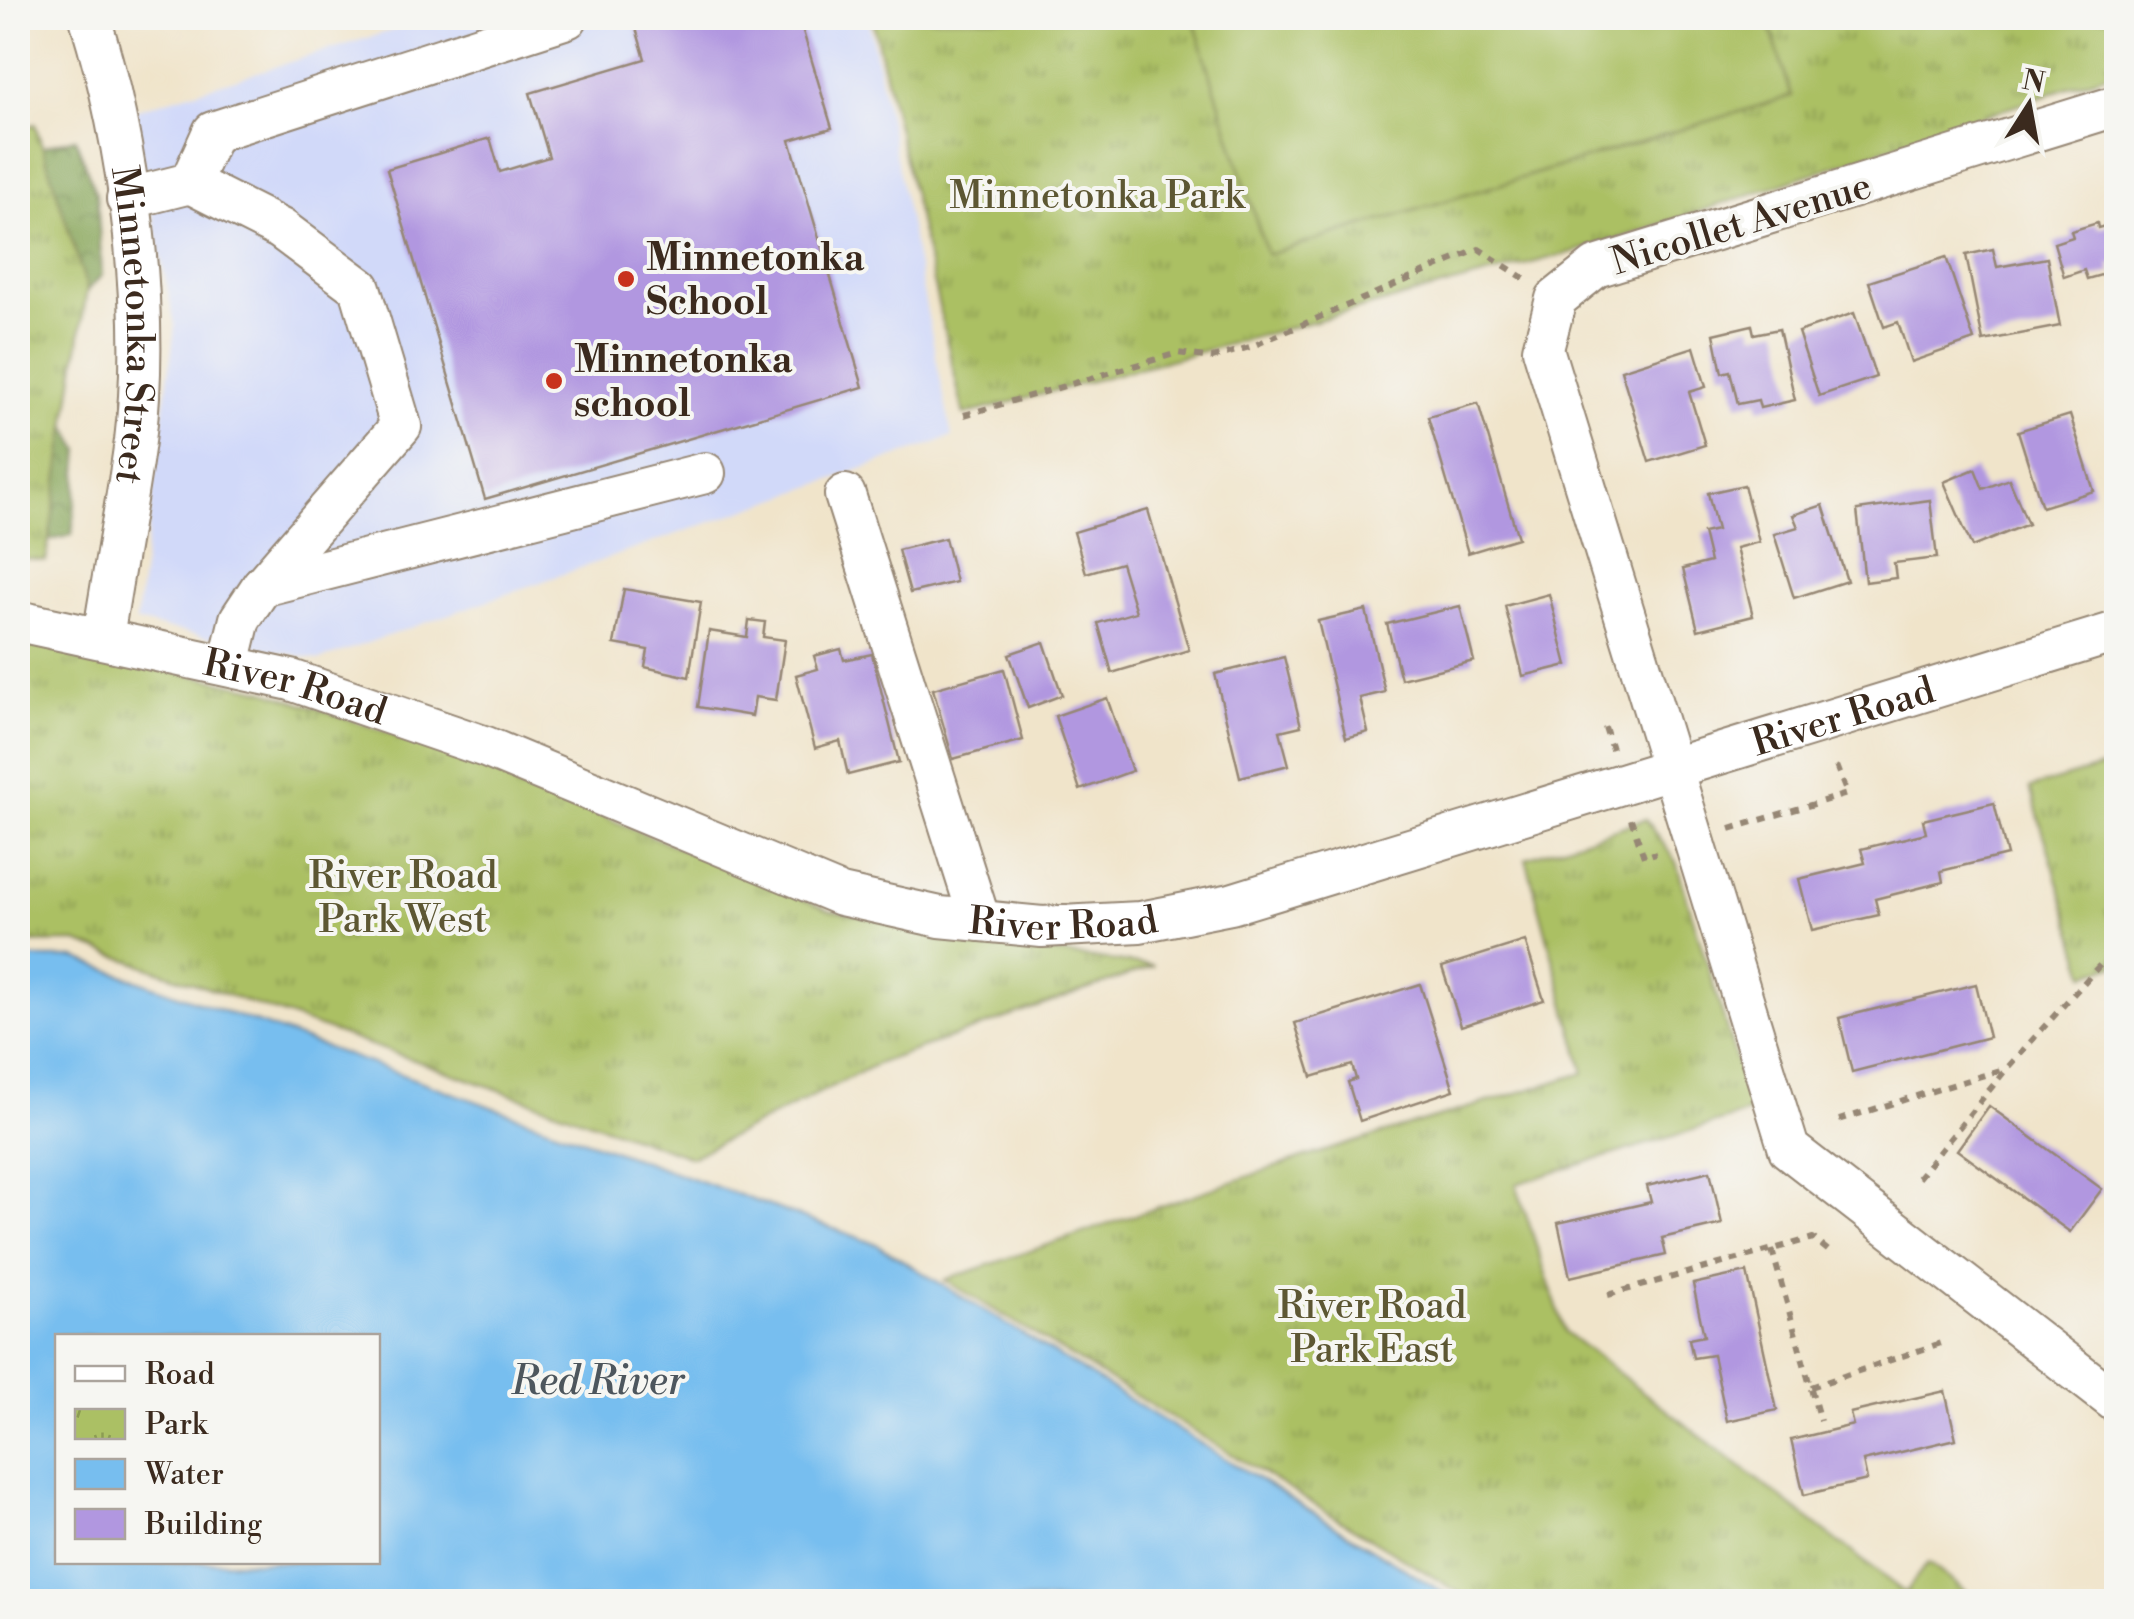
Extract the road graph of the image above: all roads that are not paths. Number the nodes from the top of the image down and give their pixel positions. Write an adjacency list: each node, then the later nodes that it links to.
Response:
1 (90, 18): 5 (street, Minnetonka Street)
2 (567, 18): 4 (street)
3 (2116, 106): 13 (street, Nicollet Avenue)
4 (190, 183): 5 (street); 8 (street)
5 (127, 199): 11 (street, Minnetonka Street)
6 (705, 473): 8 (street)
7 (845, 495): 14 (street)
8 (262, 586): 12 (street)
9 (18, 621): 11 (street, River Road)
10 (2116, 632): 13 (street, River Road)
11 (102, 638): 12 (street, River Road)
12 (228, 664): 14 (street, River Road)
13 (1671, 770): 14 (street, River Road); 15 (street)
14 (980, 921)
15 (2116, 1402)

